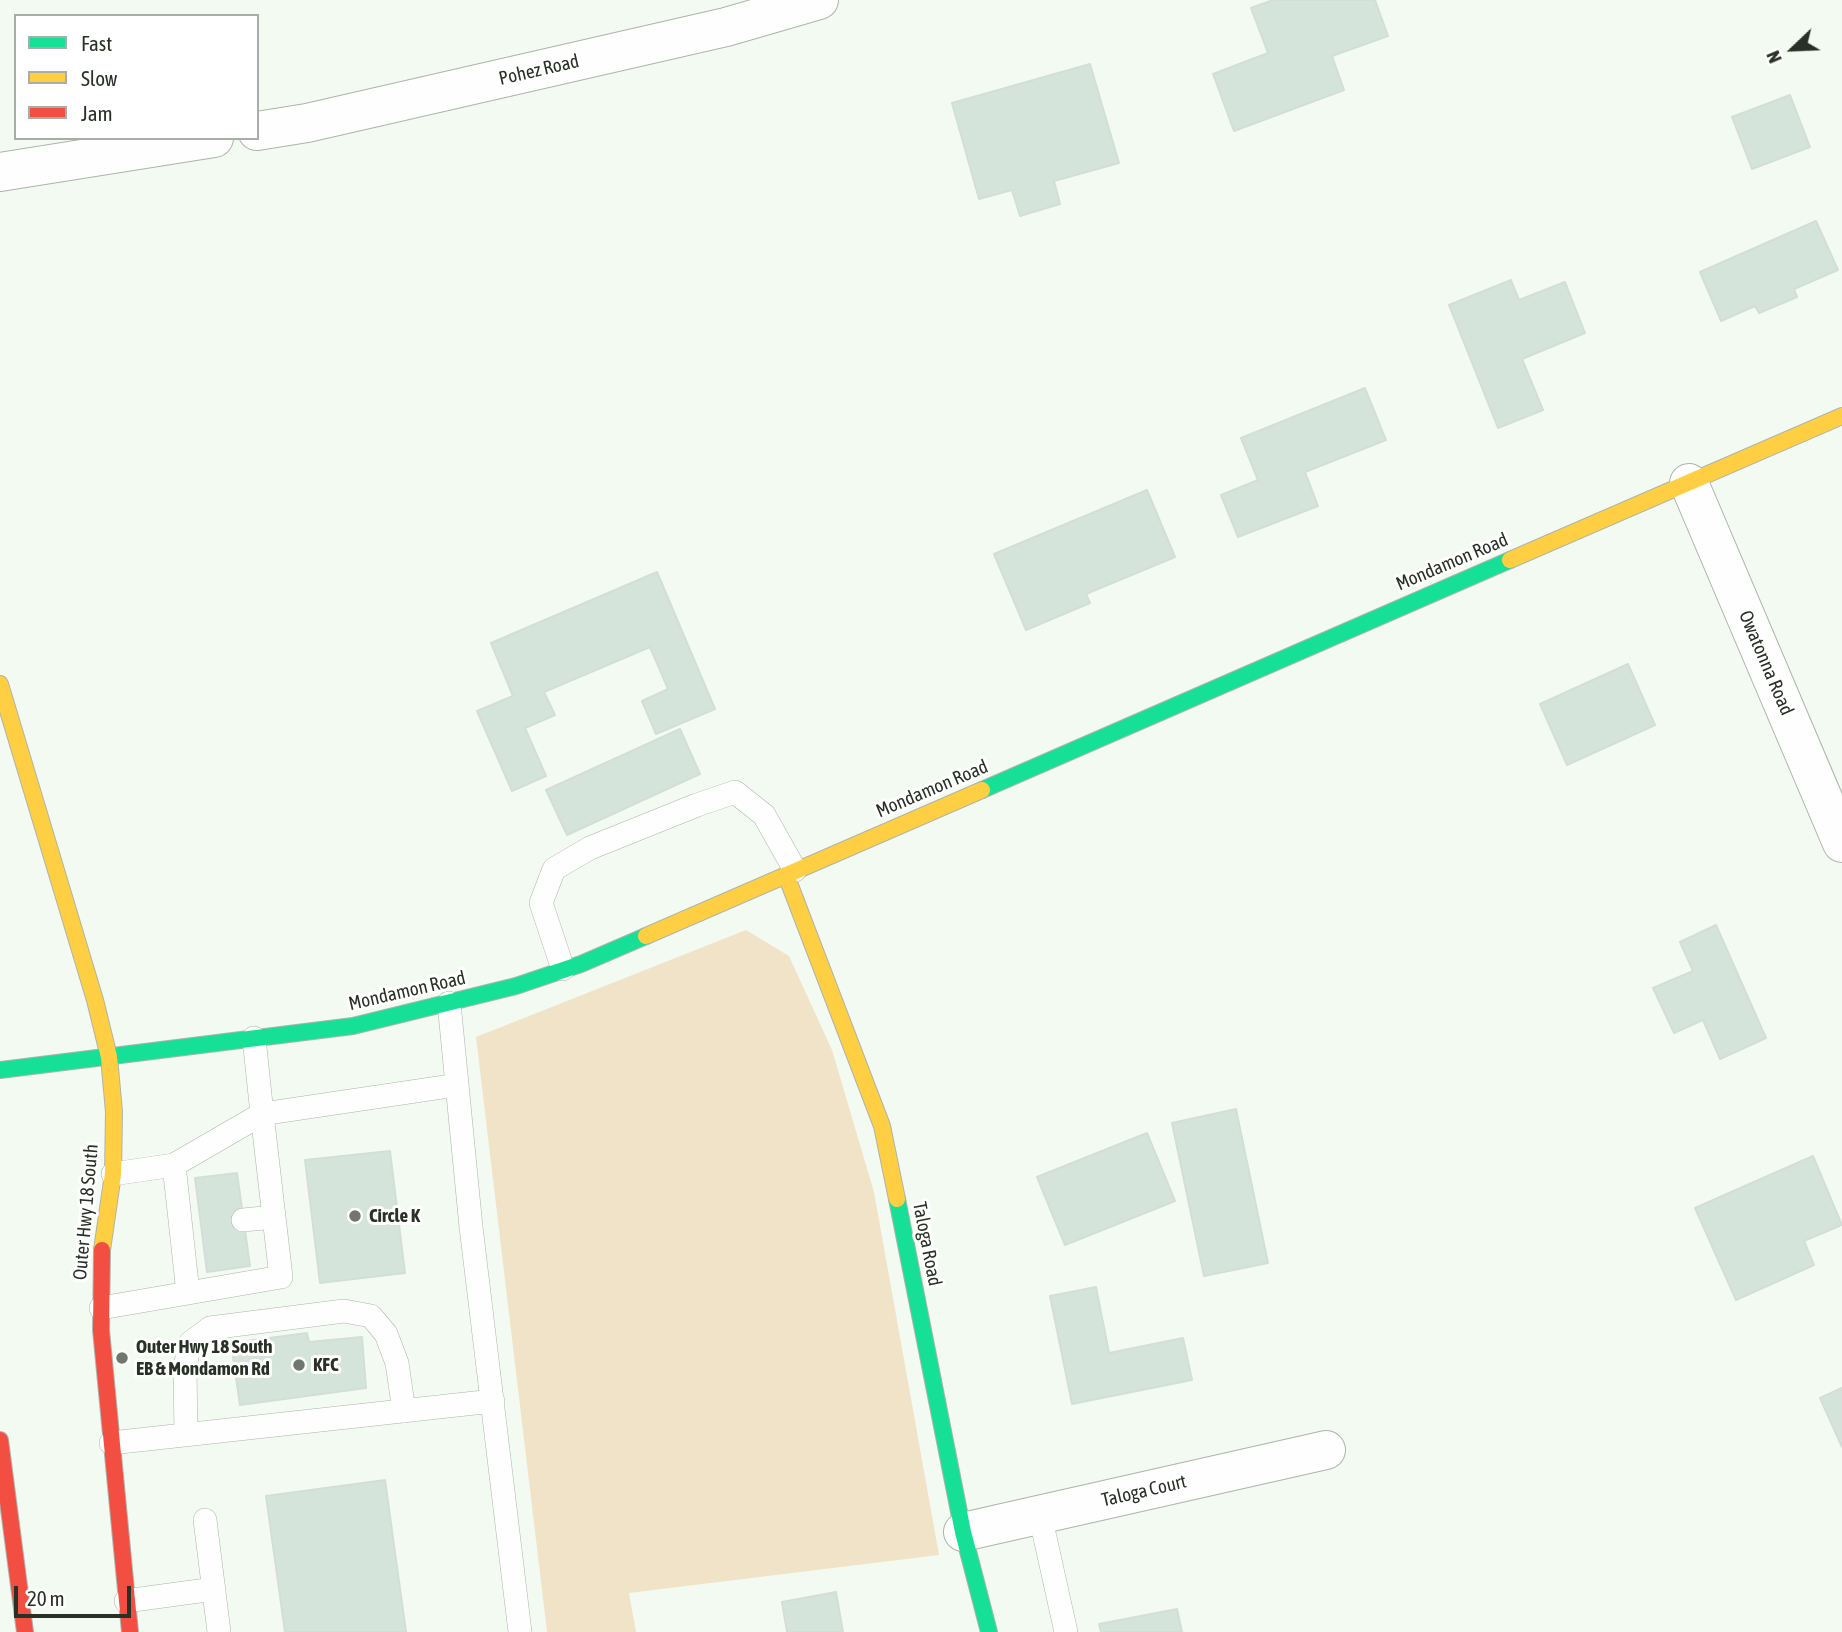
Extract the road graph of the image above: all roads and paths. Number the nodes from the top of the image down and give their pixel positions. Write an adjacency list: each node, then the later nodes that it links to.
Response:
1 (819, 0): 2 (street, Pohez Road)
2 (724, 14): 3 (street, Pohez Road)
3 (259, 131)
4 (201, 140): 5 (street)
5 (0, 172)
6 (1842, 416): 7 (street, Mondamon Road)
7 (1689, 483): 9 (street, Owatonna Road); 10 (street, Mondamon Road)
8 (0, 684): 14 (street, Outer Hwy 18 South)
9 (1842, 843)
10 (790, 873): 11 (street, Mondamon Road); 11 (lane); 32 (street, Taloga Road)
11 (563, 970): 12 (street, Mondamon Road)
12 (449, 1003): 13 (street, Mondamon Road); 16 (lane)
13 (254, 1038): 14 (street, Mondamon Road); 17 (lane)
14 (109, 1057): 15 (street, Mondamon Road); 19 (street, Outer Hwy 18 South)
15 (0, 1070)
16 (457, 1084): 17 (lane); 24 (lane)
17 (262, 1114): 18 (lane); 20 (lane)
18 (174, 1165): 19 (lane); 22 (lane)
19 (113, 1174): 23 (street, Outer Hwy 18 South)
20 (274, 1217): 21 (lane); 22 (lane)
21 (243, 1220)
22 (188, 1293): 23 (lane)
23 (101, 1308): 28 (street, Outer Hwy 18 South)
24 (493, 1401): 25 (lane); 38 (lane)
25 (404, 1411): 26 (lane); 26 (lane)
26 (186, 1435): 28 (lane)
27 (0, 1440): 35 (street)
28 (111, 1443): 34 (street, Outer Hwy 18 South)
29 (1326, 1450): 30 (street, Taloga Court)
30 (1040, 1515): 32 (street, Taloga Court); 40 (lane)
31 (205, 1520): 33 (lane)
32 (963, 1532): 39 (street, Taloga Road)
33 (214, 1589): 34 (lane); 37 (lane)
34 (126, 1601): 36 (street, Outer Hwy 18 South)
35 (24, 1632)
36 (130, 1632)
37 (219, 1632)
38 (520, 1632)
39 (989, 1632)
40 (1066, 1632)

